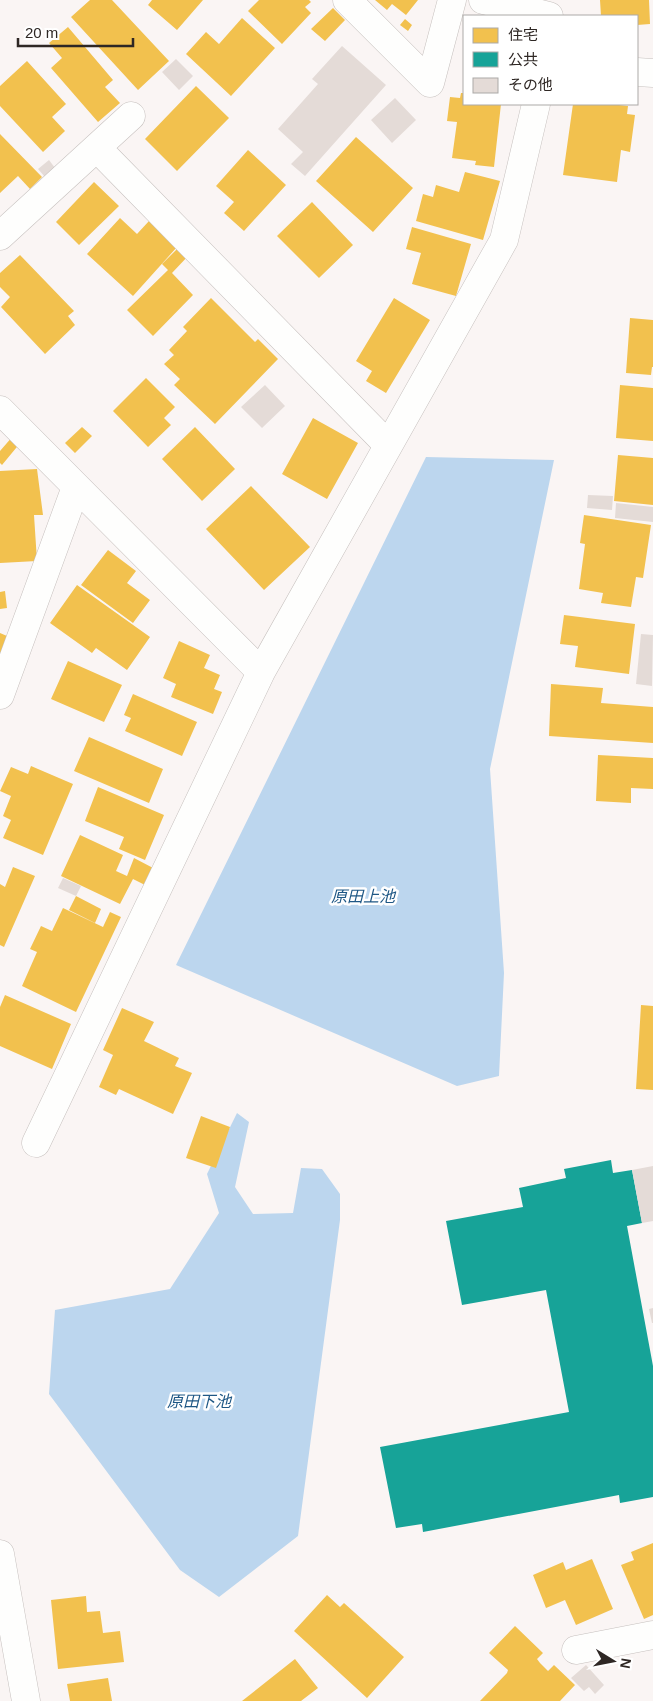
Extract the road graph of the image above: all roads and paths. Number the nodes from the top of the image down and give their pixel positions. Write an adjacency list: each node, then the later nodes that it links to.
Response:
1 (347, 0): 2 (street)
2 (452, 0)
3 (483, 0): 4 (street)
4 (545, 15)
5 (638, 72): 6 (street)
6 (653, 73)
7 (536, 105): 12 (street)
8 (132, 116): 9 (street)
9 (97, 148): 10 (street); 12 (street)
10 (0, 236)
11 (0, 410): 13 (street)
12 (388, 445): 14 (street)
13 (76, 487): 14 (street); 15 (street)
14 (261, 672): 16 (street)
15 (0, 695)
16 (36, 1143)
17 (0, 1554): 20 (street)
18 (653, 1635): 19 (street)
19 (576, 1650)
20 (26, 1701)

